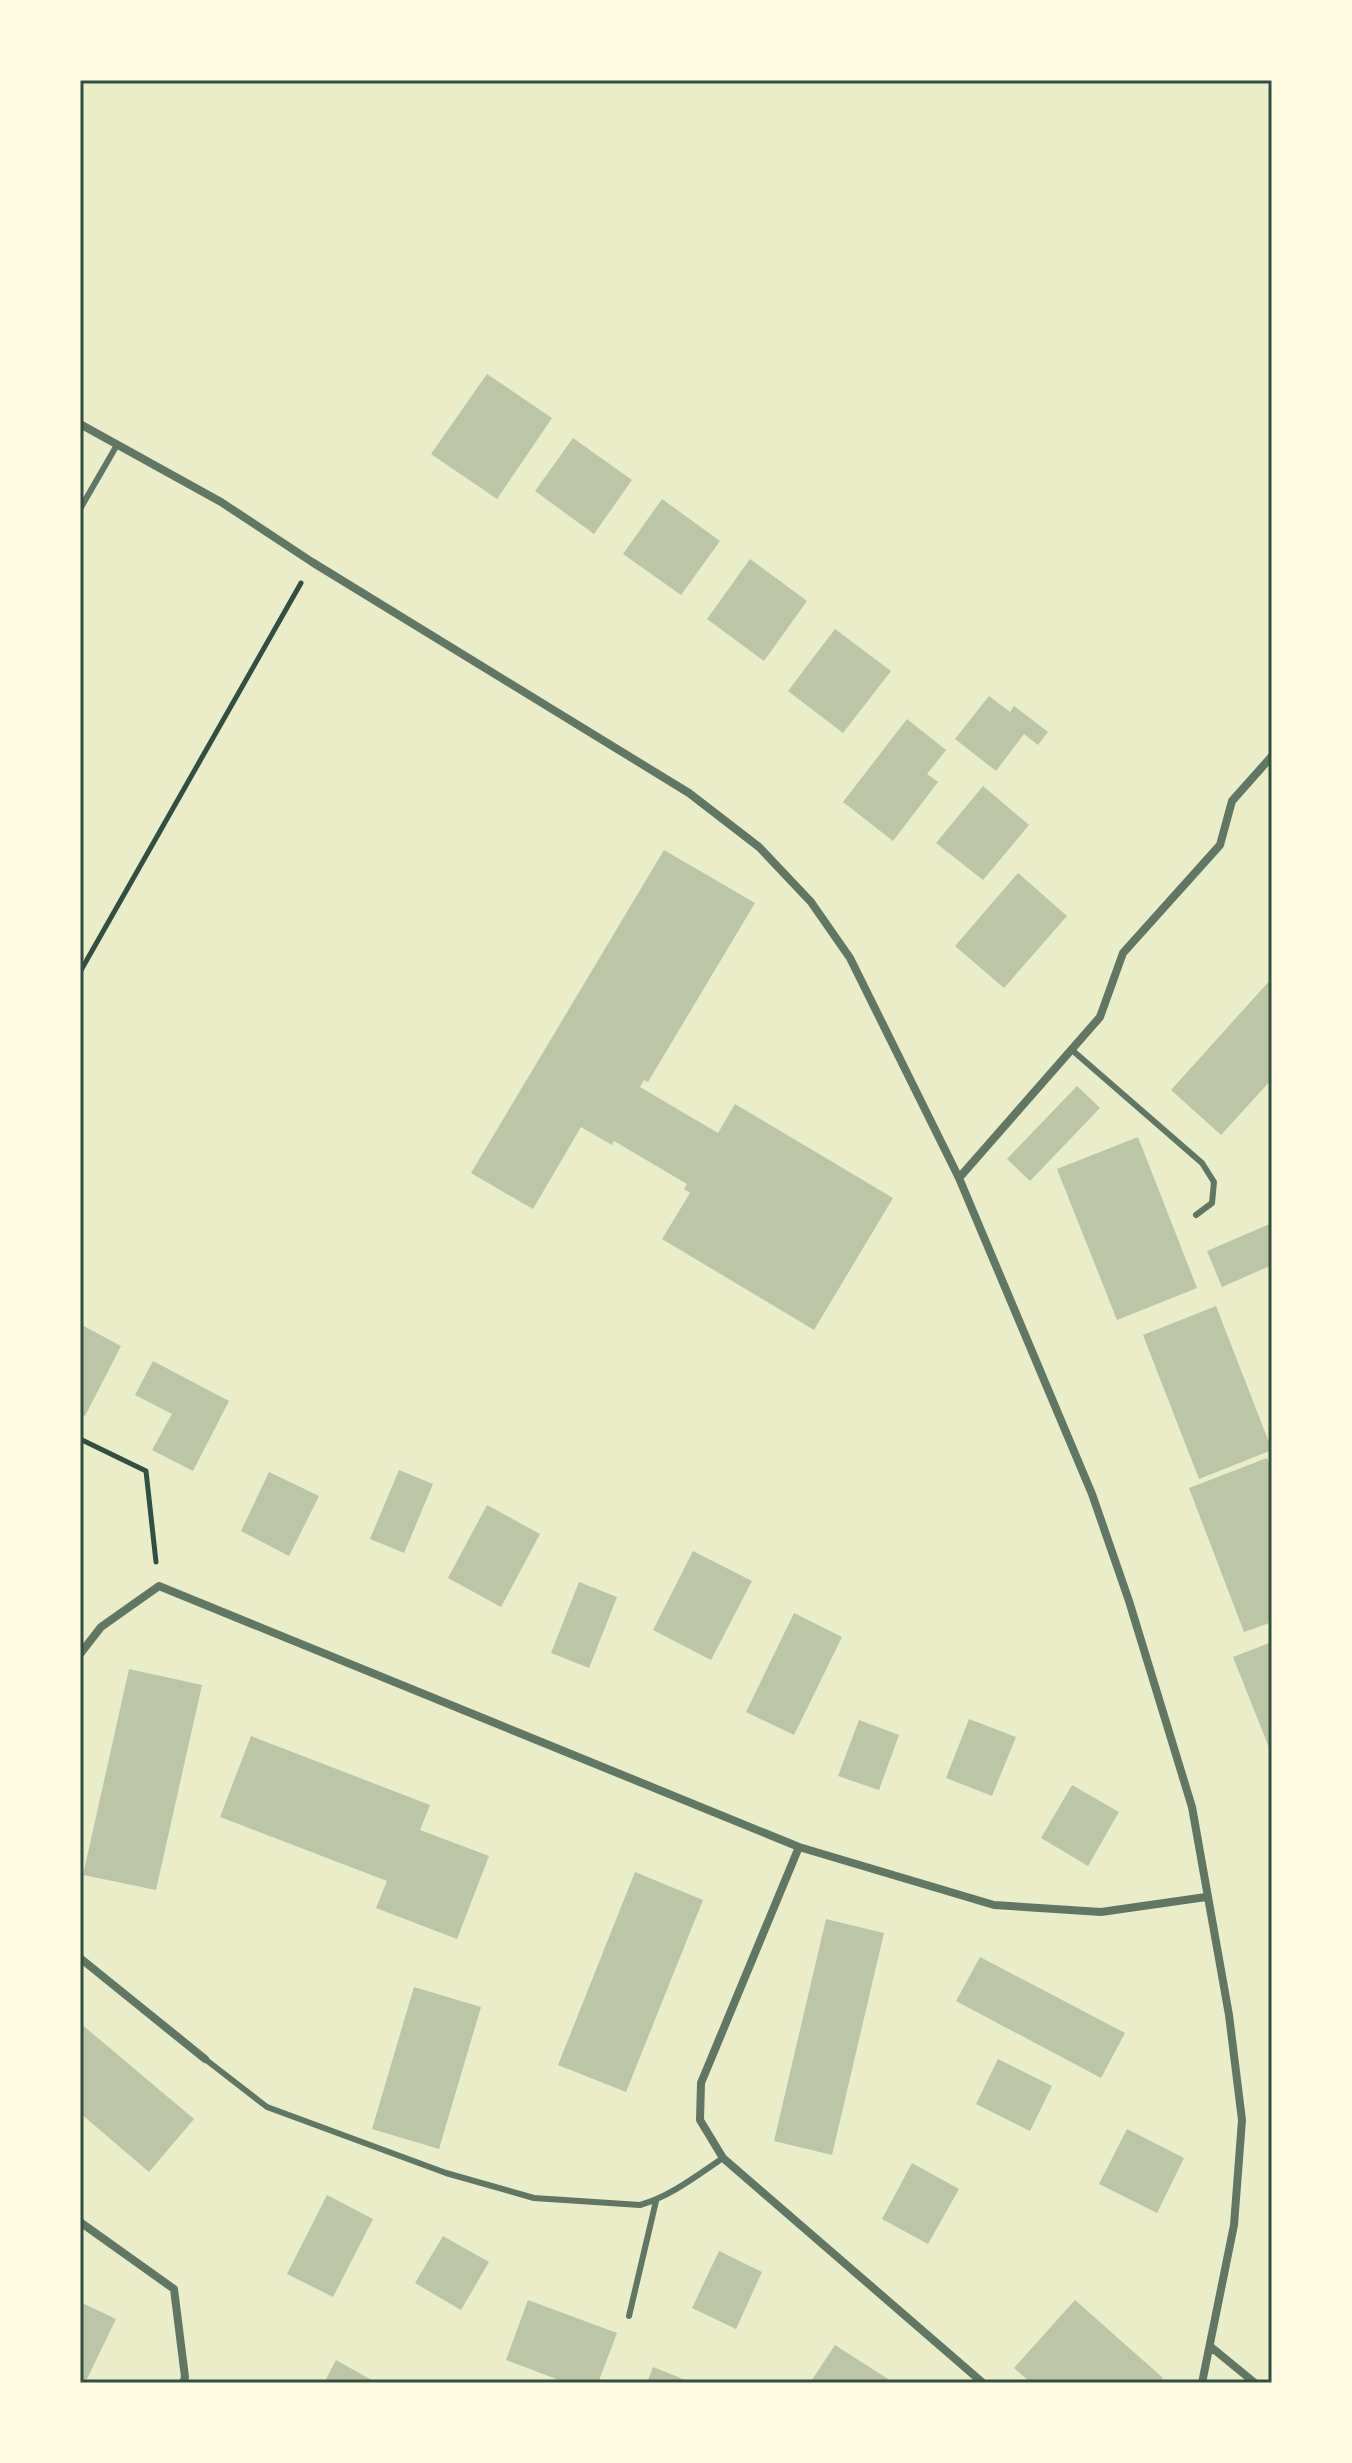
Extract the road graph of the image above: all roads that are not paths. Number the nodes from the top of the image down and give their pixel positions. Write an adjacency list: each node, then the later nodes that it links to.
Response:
1 (80, 424): 2 (street)
2 (117, 445): 3 (lane); 6 (street)
3 (80, 509)
4 (1272, 756): 5 (street)
5 (1072, 1050): 6 (street); 7 (lane)
6 (959, 1178): 10 (street)
7 (1196, 1215)
8 (80, 1654): 9 (street)
9 (799, 1847): 10 (street); 13 (street)
10 (1206, 1897): 17 (street)
11 (80, 1958): 12 (street)
12 (205, 2059): 14 (lane)
13 (723, 2158): 14 (lane); 19 (street)
14 (656, 2201): 16 (lane)
15 (80, 2222): 18 (street)
16 (629, 2316)
17 (1211, 2347): 20 (street); 21 (street)
18 (183, 2383)
19 (983, 2383)
20 (1202, 2383)
21 (1255, 2383)

